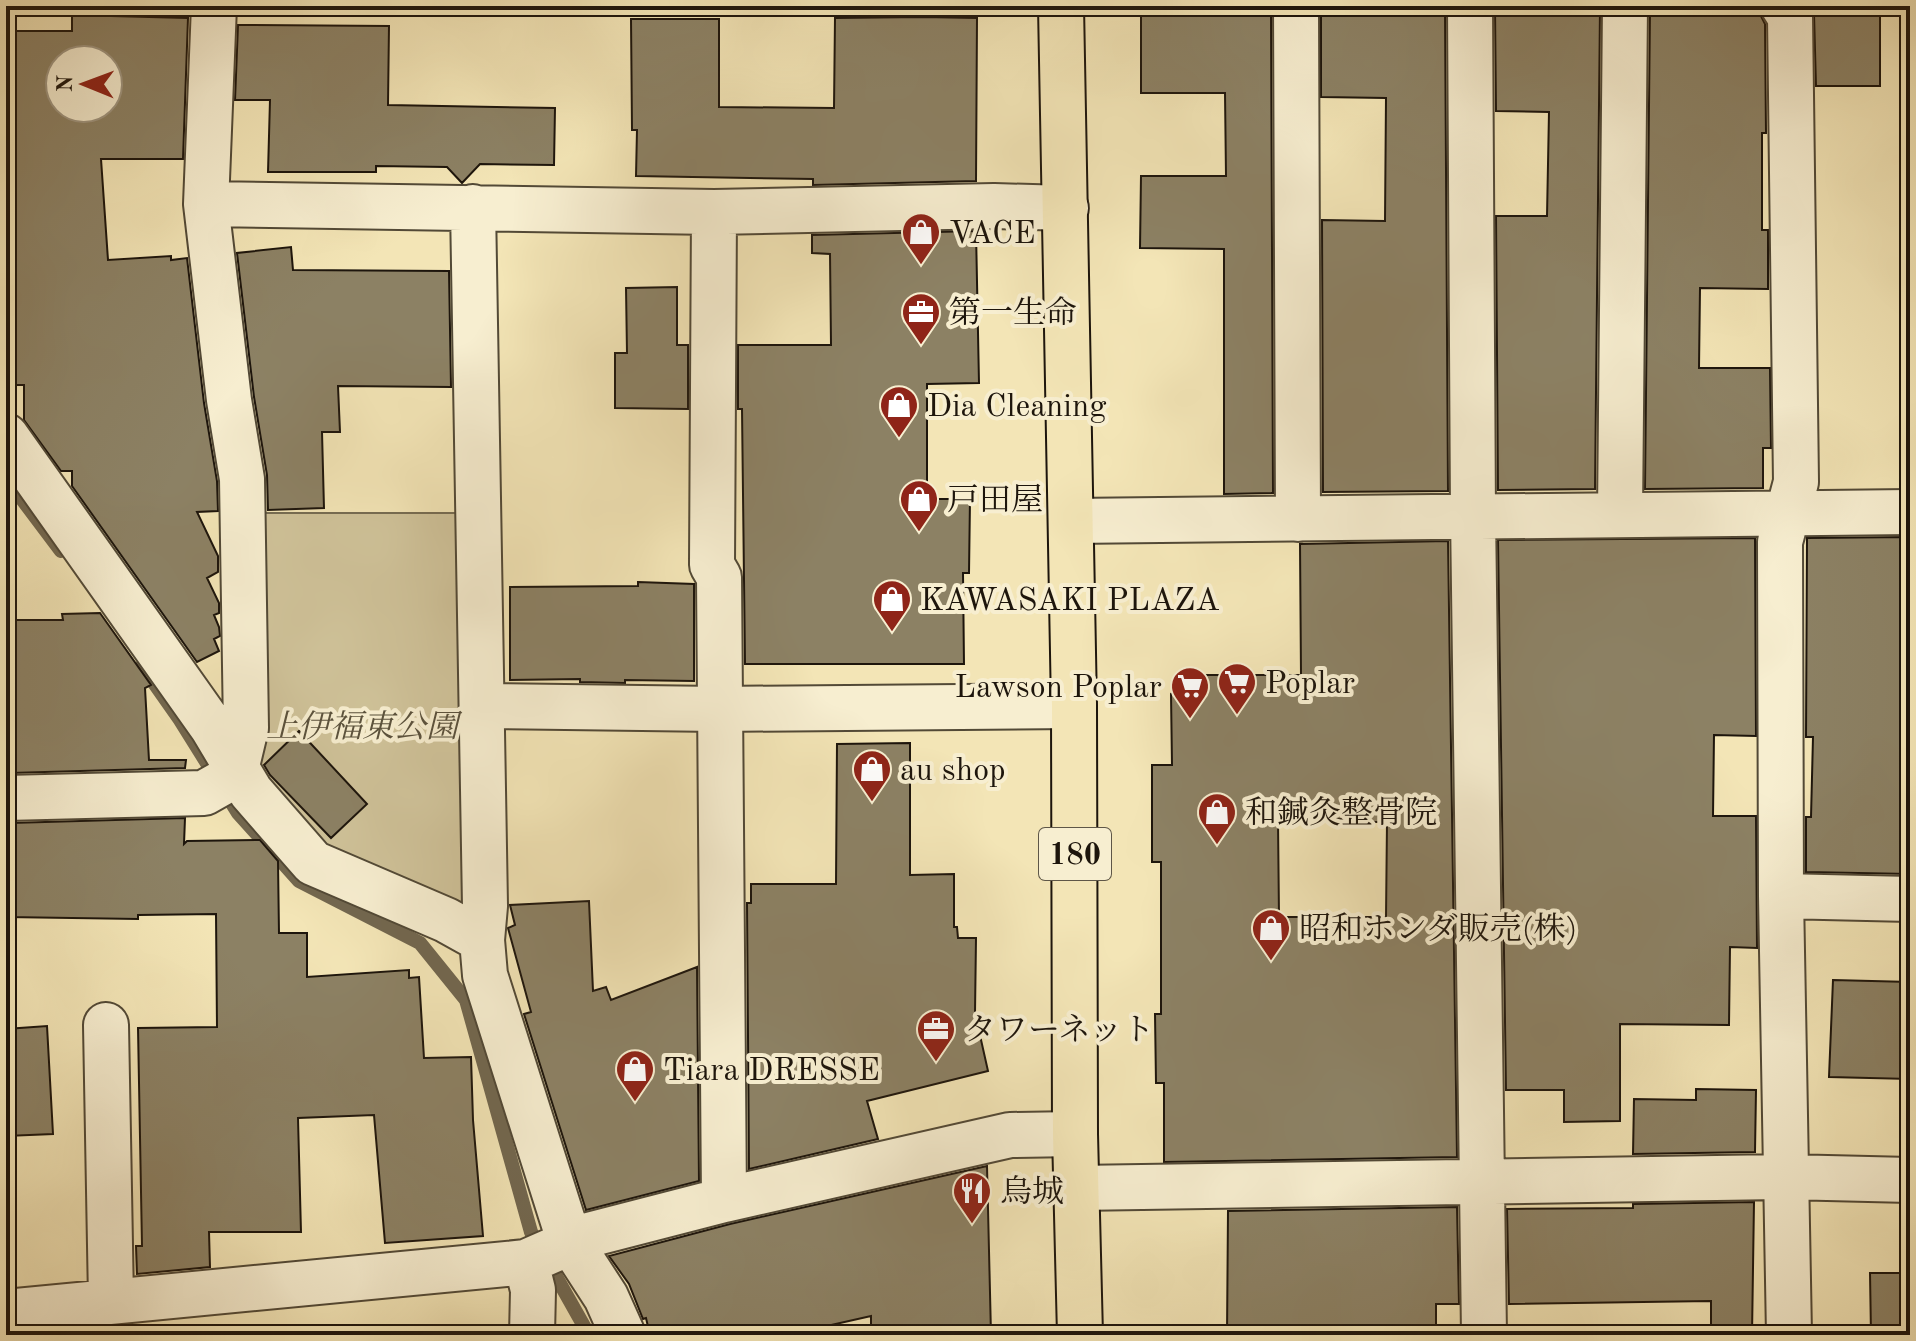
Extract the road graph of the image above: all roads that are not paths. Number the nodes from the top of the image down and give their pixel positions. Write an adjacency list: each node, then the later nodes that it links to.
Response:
1 (214, 6): 7 (street)
2 (1061, 6): 9 (highway, 180)
3 (1296, 6): 16 (street)
4 (1470, 6): 14 (street)
5 (1625, 6): 15 (street)
6 (1783, 6): 13 (street)
7 (206, 204): 8 (street); 21 (street)
8 (473, 207): 10 (street); 18 (street)
9 (1066, 208): 10 (street); 17 (highway, 180)
10 (714, 212): 20 (street)
11 (6, 436): 21 (street)
12 (1910, 512): 13 (street)
13 (1788, 513): 15 (street); 23 (street)
14 (1473, 514): 15 (street); 16 (street); 29 (street)
15 (1620, 514)
16 (1298, 519): 17 (street)
17 (1071, 521): 19 (highway, 180)
18 (482, 706): 20 (street); 25 (street)
19 (1074, 706): 20 (street); 27 (highway, 180)
20 (718, 709): 32 (street)
21 (222, 781): 22 (street); 25 (street)
22 (6, 798)
23 (1781, 896): 24 (street); 28 (street)
24 (1910, 899)
25 (482, 940): 33 (street)
26 (106, 1025): 34 (street)
27 (1075, 1134): 31 (highway, 180); 32 (street)
28 (1786, 1177): 29 (street); 30 (street); 40 (street)
29 (1481, 1180): 31 (street); 39 (street)
30 (1910, 1180)
31 (1077, 1188): 38 (highway, 180)
32 (724, 1200): 33 (street)
33 (547, 1252): 34 (street); 36 (street); 37 (street)
34 (111, 1300): 35 (street)
35 (6, 1312)
36 (532, 1335)
37 (623, 1335)
38 (1080, 1335)
39 (1484, 1335)
40 (1789, 1335)

